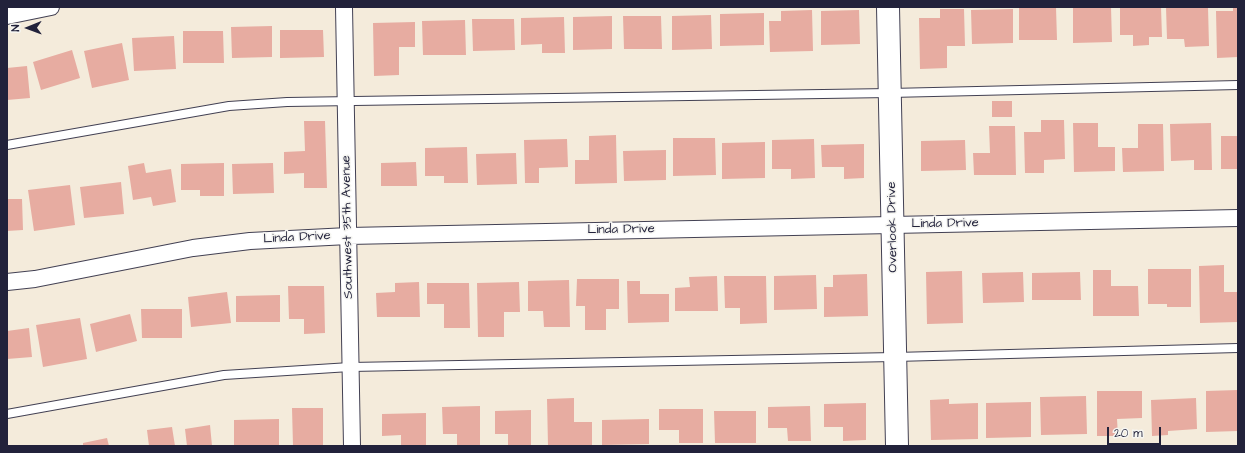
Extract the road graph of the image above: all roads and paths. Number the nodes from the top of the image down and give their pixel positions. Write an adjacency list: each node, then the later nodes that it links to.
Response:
1 (51, 7): 4 (street)
2 (344, 7): 7 (street, Southwest 35th Avenue)
3 (888, 7): 6 (street, Overlook Drive)
4 (7, 16)
5 (1238, 85): 6 (lane)
6 (890, 93): 7 (lane); 10 (street, Overlook Drive)
7 (345, 101): 8 (lane); 11 (street, Southwest 35th Avenue)
8 (7, 145)
9 (1238, 218): 10 (street, Linda Drive)
10 (893, 225): 11 (street, Linda Drive); 14 (street, Overlook Drive)
11 (348, 236): 12 (street, Linda Drive); 15 (street, Southwest 35th Avenue)
12 (7, 282)
13 (1238, 348): 14 (lane)
14 (895, 357): 15 (lane); 18 (street, Overlook Drive)
15 (350, 367): 16 (lane); 17 (street, Southwest 35th Avenue)
16 (7, 414)
17 (352, 446)
18 (897, 446)

